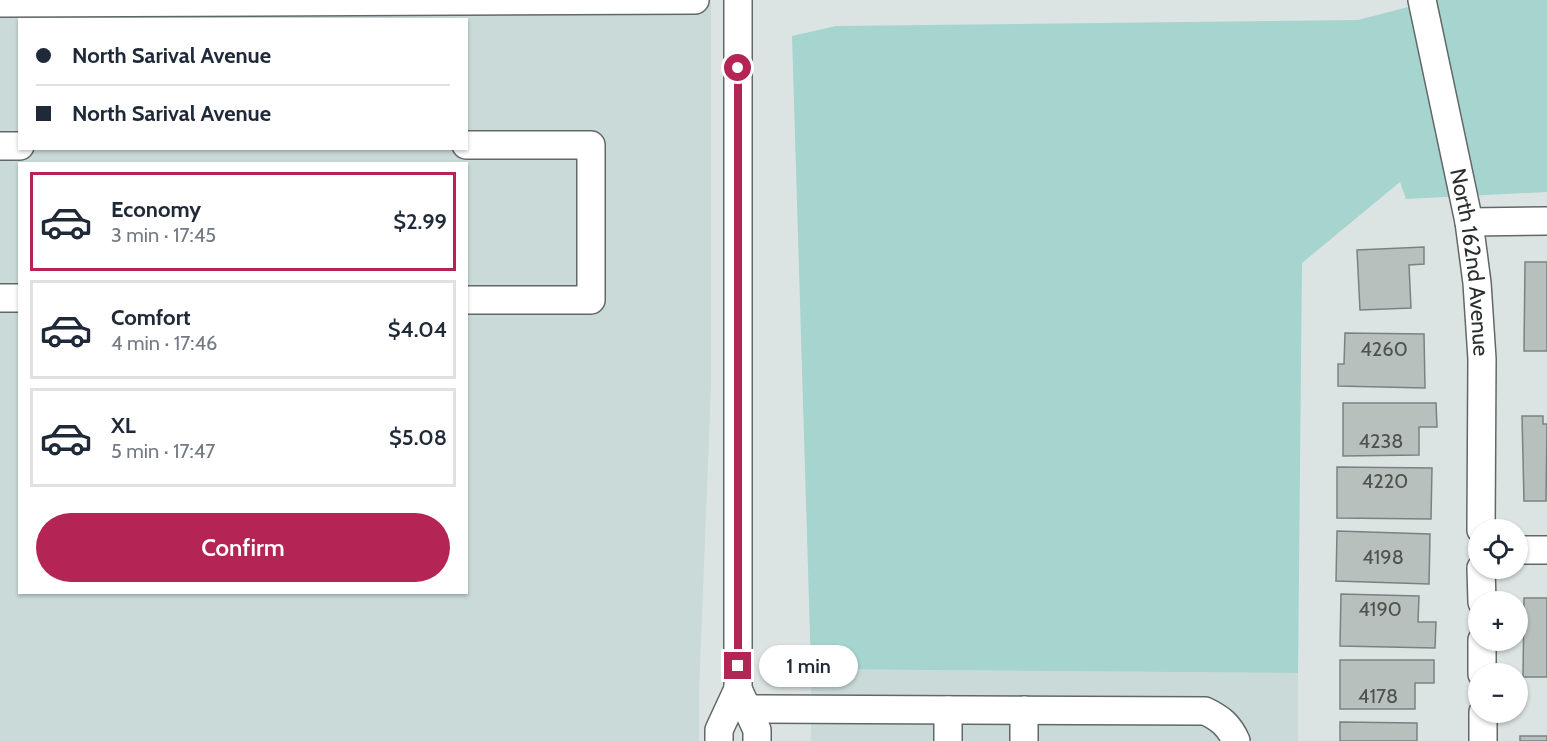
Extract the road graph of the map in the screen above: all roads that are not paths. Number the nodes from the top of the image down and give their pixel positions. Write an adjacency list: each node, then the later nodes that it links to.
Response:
1 (695, 0): 4 (street)
2 (738, 0): 16 (street)
3 (1422, 0): 9 (street, North 162nd Avenue)
4 (0, 3)
5 (468, 145): 12 (street)
6 (0, 146): 7 (street)
7 (18, 146)
8 (1547, 221): 9 (street)
9 (1469, 222): 13 (street, North 162nd Avenue)
10 (0, 298): 11 (street)
11 (18, 298)
12 (468, 300)
13 (1481, 519)
14 (1528, 550): 15 (street)
15 (1547, 550)
16 (743, 699): 17 (street); 20 (street); 21 (street)
17 (948, 710): 18 (street); 22 (street)
18 (1024, 710): 23 (street); 24 (street)
19 (1483, 723): 25 (street)
20 (719, 741)
21 (757, 741)
22 (948, 741)
23 (1024, 741)
24 (1236, 741)
25 (1483, 741)

